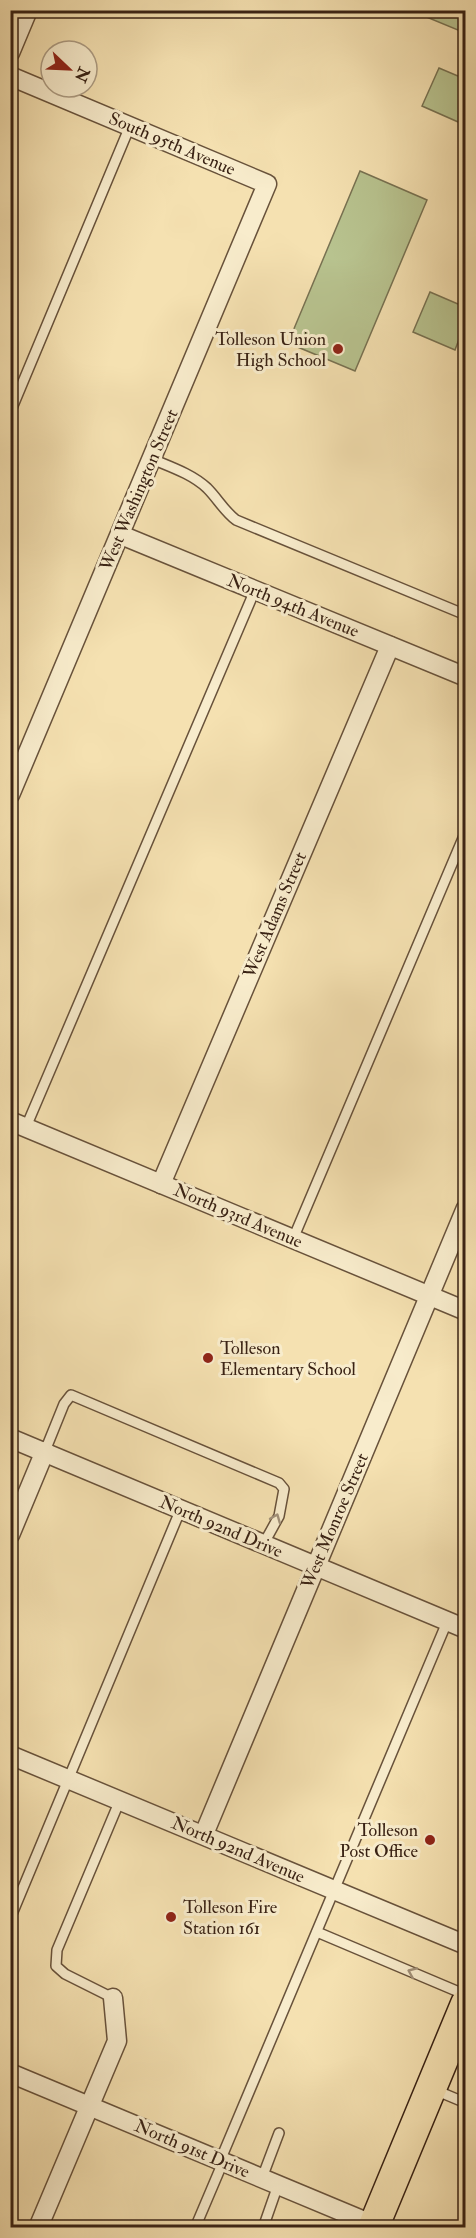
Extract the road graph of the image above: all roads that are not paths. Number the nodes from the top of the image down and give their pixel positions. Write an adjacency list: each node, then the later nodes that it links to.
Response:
1 (28, 10): 2 (street)
2 (10, 53)
3 (10, 76): 4 (street, South 95th Avenue)
4 (130, 126): 5 (street, South 95th Avenue); 6 (lane)
5 (267, 184): 7 (street, West Washington Street)
6 (10, 413)
7 (152, 459): 8 (street, West Washington Street); 10 (lane)
8 (121, 535): 9 (street, North 94th Avenue); 13 (street, West Washington Street)
9 (255, 590): 11 (street, North 94th Avenue); 15 (lane)
10 (465, 615)
11 (390, 646): 12 (street, North 94th Avenue); 16 (street, West Adams Street)
12 (465, 677)
13 (10, 795)
14 (465, 831): 18 (lane)
15 (18, 1124): 16 (street, North 93rd Avenue)
16 (161, 1184): 18 (street, North 93rd Avenue)
17 (465, 1208): 19 (street, West Monroe Street)
18 (293, 1239): 19 (street, North 93rd Avenue)
19 (429, 1296): 20 (street, North 93rd Avenue); 26 (street, West Monroe Street)
20 (465, 1311)
21 (10, 1438): 22 (street, North 92nd Drive)
22 (45, 1451): 23 (street, North 92nd Drive); 24 (street); 25 (lane, one-way to 22)
23 (180, 1511): 25 (street, North 92nd Drive); 30 (lane)
24 (10, 1535)
25 (263, 1545): 26 (street, North 92nd Drive)
26 (316, 1567): 27 (street, North 92nd Drive); 32 (street, West Monroe Street)
27 (447, 1622): 28 (street, North 92nd Drive); 33 (lane)
28 (465, 1629)
29 (10, 1755): 30 (street, North 92nd Avenue)
30 (69, 1778): 31 (street, North 92nd Avenue); 34 (lane)
31 (120, 1800): 32 (street, North 92nd Avenue); 37 (lane)
32 (204, 1834): 33 (street, North 92nd Avenue)
33 (334, 1892): 35 (lane); 36 (street, North 92nd Avenue)
34 (10, 1919)
35 (317, 1932): 38 (lane, one-way to 35); 44 (lane)
36 (465, 1945)
37 (113, 1998): 42 (street)
38 (465, 2006): 40 (main road)
39 (10, 2073): 42 (street, North 91st Drive)
40 (431, 2088): 41 (lane); 46 (main road)
41 (465, 2103)
42 (91, 2107): 44 (street, North 91st Drive); 47 (street)
43 (279, 2133): 45 (lane)
44 (222, 2161): 45 (street, North 91st Drive); 48 (lane)
45 (270, 2182): 46 (street, North 91st Drive); 49 (lane)
46 (373, 2226)
47 (38, 2228)
48 (195, 2228)
49 (263, 2228)

